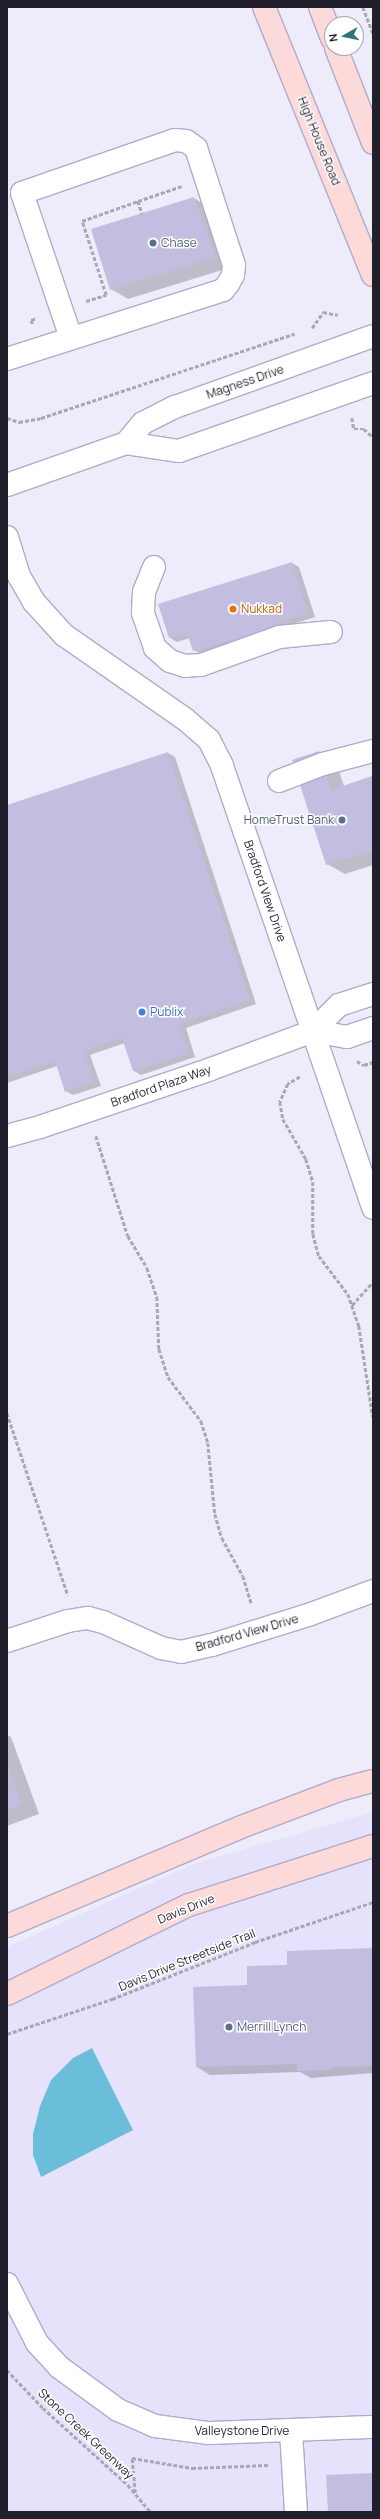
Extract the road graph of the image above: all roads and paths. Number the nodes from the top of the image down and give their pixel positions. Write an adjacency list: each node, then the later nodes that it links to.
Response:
1 (264, 7): 11 (main road, High House Road)
2 (320, 7): 4 (main road)
3 (364, 7): 5 (path)
4 (324, 18)
5 (373, 33)
6 (339, 56): 7 (main road)
7 (373, 143)
8 (186, 185): 10 (path)
9 (14, 196): 16 (street); 16 (street)
10 (138, 201)
11 (373, 275)
12 (338, 315): 13 (path)
13 (305, 330)
14 (298, 333): 20 (path)
15 (373, 336): 24 (street, Magness Drive)
16 (71, 338): 17 (street)
17 (7, 358)
18 (373, 384): 24 (street, Magness Drive)
19 (352, 414): 22 (path)
20 (7, 418)
21 (373, 429): 22 (path)
22 (370, 433): 23 (path)
23 (373, 437)
24 (126, 442): 25 (street, Magness Drive)
25 (7, 485)
26 (7, 537): 33 (street, Bradford View Drive)
27 (154, 567): 28 (street)
28 (331, 632)
29 (373, 751): 30 (street)
30 (279, 781)
31 (373, 994): 33 (street, Bradford Plaza Way)
32 (373, 1028): 33 (street, Bradford Plaza Way)
33 (313, 1031): 35 (street, Bradford Plaza Way); 37 (street, Bradford View Drive)
34 (304, 1075): 39 (path)
35 (88, 1111): 36 (street, Bradford Plaza Way); 44 (path)
36 (7, 1136)
37 (373, 1208)
38 (373, 1282): 39 (path)
39 (352, 1305): 41 (path)
40 (7, 1413): 43 (path)
41 (373, 1417)
42 (373, 1591): 44 (street, Bradford View Drive)
43 (68, 1593)
44 (260, 1630): 45 (street, Bradford View Drive)
45 (7, 1641)
46 (373, 1781): 49 (main road)
47 (373, 1846): 50 (main road, Davis Drive)
48 (373, 1902): 51 (path, Davis Drive Streetside Trail)
49 (7, 1926)
50 (7, 1994)
51 (7, 2034)
52 (7, 2284): 55 (street, Valleystone Drive)
53 (7, 2370): 57 (path, Stone Creek Greenway)
54 (373, 2427): 55 (street, Valleystone Drive)
55 (291, 2432): 59 (street)
56 (272, 2465): 57 (path)
57 (135, 2494): 58 (path, Stone Creek Greenway)
58 (152, 2512)
59 (296, 2512)

